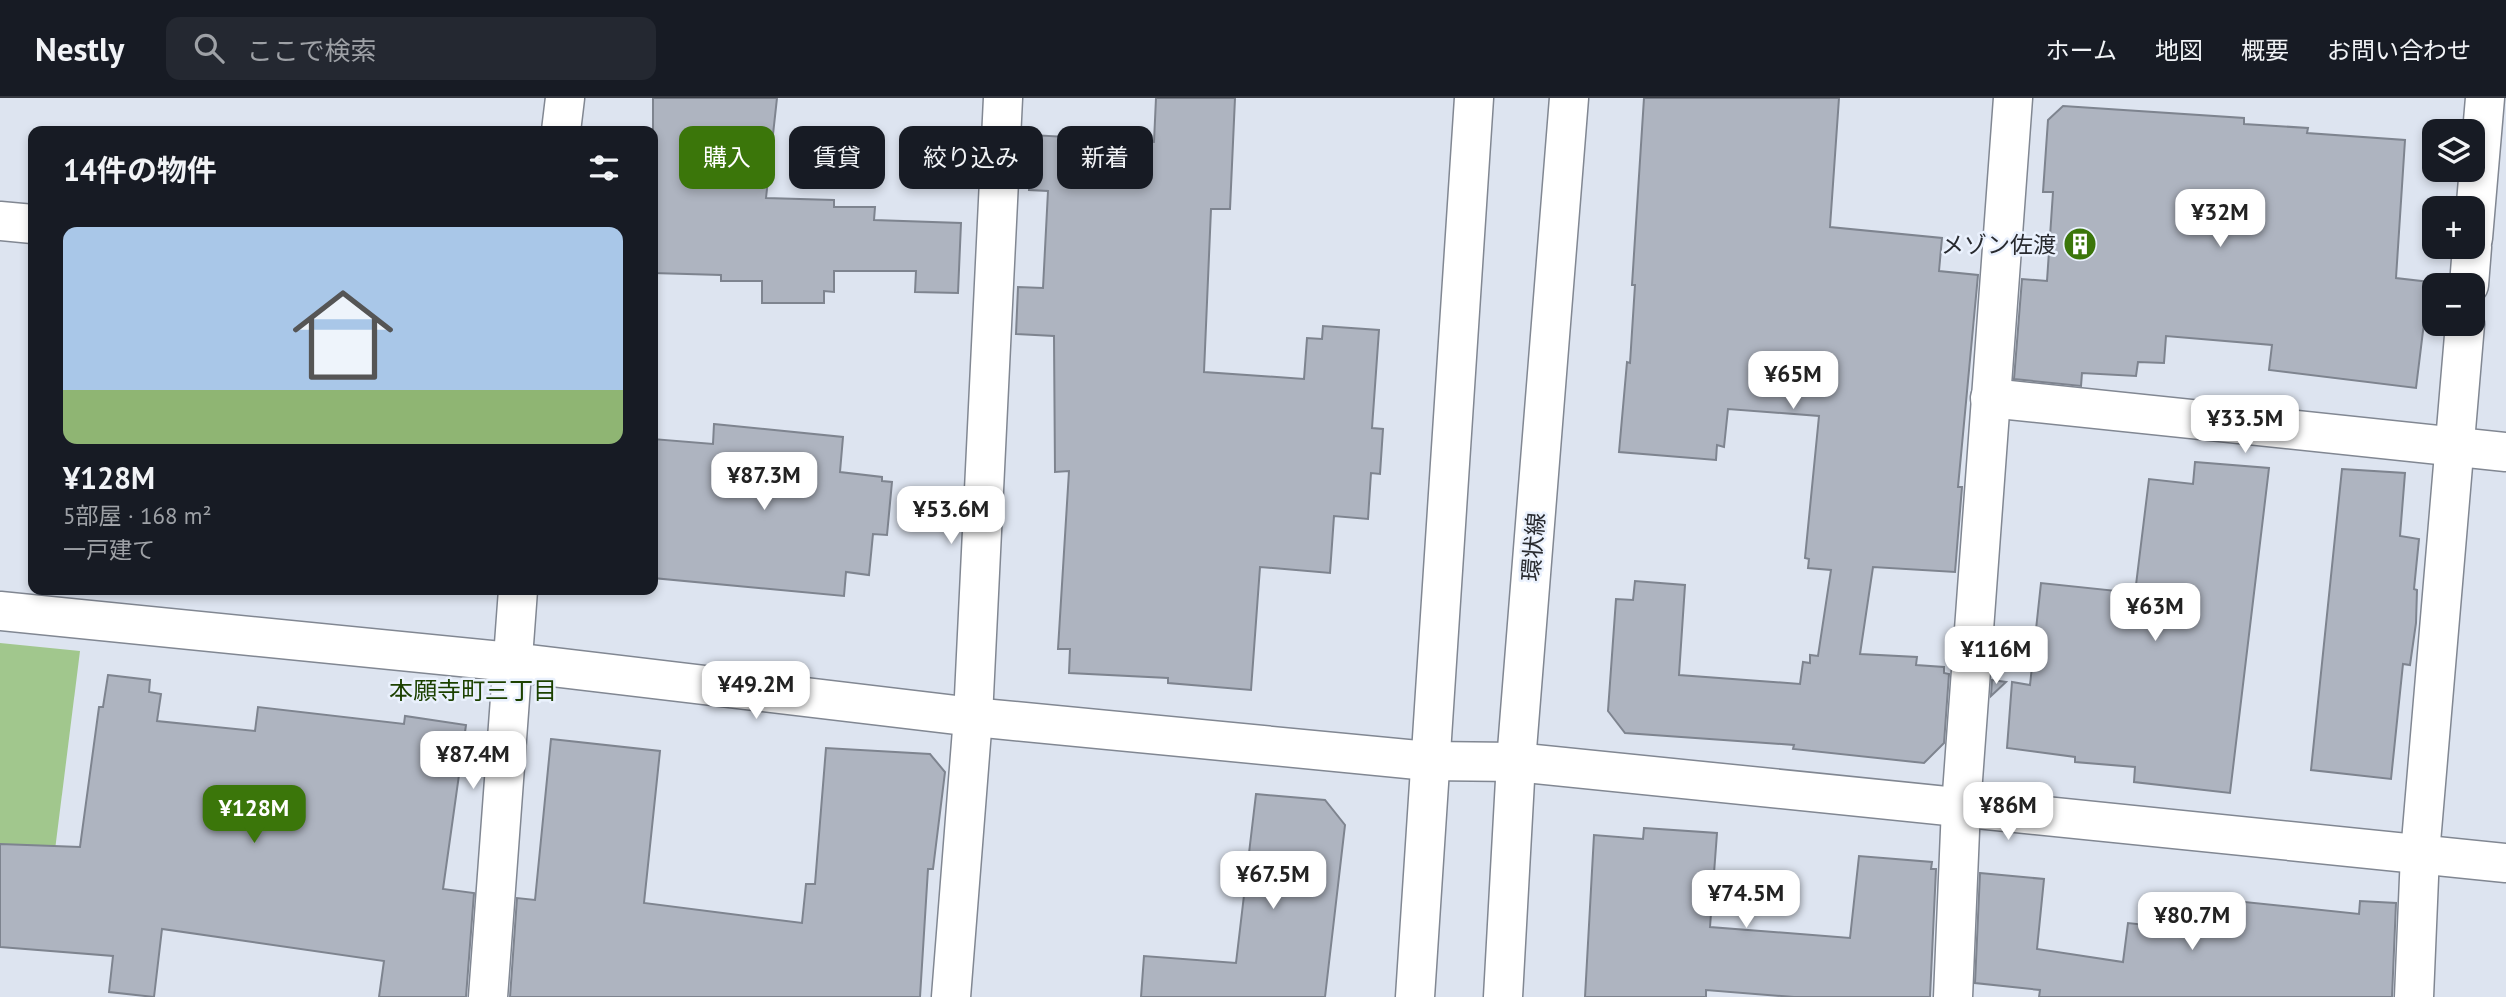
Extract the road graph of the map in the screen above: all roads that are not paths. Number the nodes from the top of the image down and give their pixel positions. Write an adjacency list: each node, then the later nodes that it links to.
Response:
1 (565, 98): 7 (street)
2 (1003, 98): 18 (street)
3 (1474, 98): 19 (street)
4 (1569, 98): 20 (street, 環状線)
5 (2013, 98): 12 (street)
6 (2485, 98): 8 (street)
7 (562, 126)
8 (2477, 196)
9 (0, 221): 10 (street)
10 (28, 224)
11 (2464, 336): 13 (street)
12 (1990, 398): 13 (street); 21 (street)
13 (2455, 447): 14 (street); 22 (street)
14 (2506, 452)
15 (518, 595): 17 (street)
16 (0, 611): 17 (street)
17 (511, 662): 18 (street); 24 (street)
18 (973, 717): 19 (street); 25 (street)
19 (1428, 761): 20 (street); 26 (street)
20 (1516, 762): 21 (street); 27 (street, 環状線)
21 (1961, 807): 22 (street); 28 (street)
22 (2420, 854): 23 (street); 29 (street)
23 (2506, 863)
24 (488, 997)
25 (951, 997)
26 (1415, 997)
27 (1503, 997)
28 (1953, 997)
29 (2414, 997)

